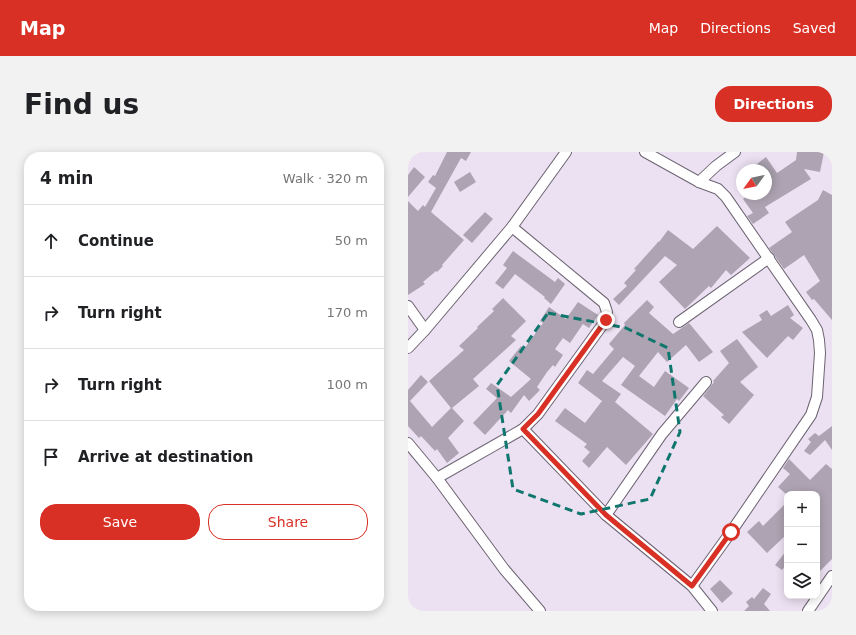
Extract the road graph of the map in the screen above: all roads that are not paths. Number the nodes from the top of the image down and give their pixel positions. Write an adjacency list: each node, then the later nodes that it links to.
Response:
1 (566, 152): 7 (street)
2 (645, 152): 6 (street)
3 (719, 152): 5 (street)
4 (735, 152): 5 (street)
5 (716, 166): 6 (street)
6 (699, 182): 8 (street)
7 (512, 227): 11 (street); 14 (street)
8 (769, 258): 10 (street); 19 (street)
9 (408, 306): 11 (street)
10 (679, 322)
11 (425, 330): 12 (street)
12 (408, 348)
13 (706, 382): 17 (street)
14 (523, 429): 16 (street); 17 (street)
15 (408, 443): 16 (street)
16 (437, 478): 20 (street)
17 (606, 515): 19 (street)
18 (832, 576): 22 (street)
19 (692, 586): 21 (street)
20 (540, 611)
21 (712, 611)
22 (808, 611)

